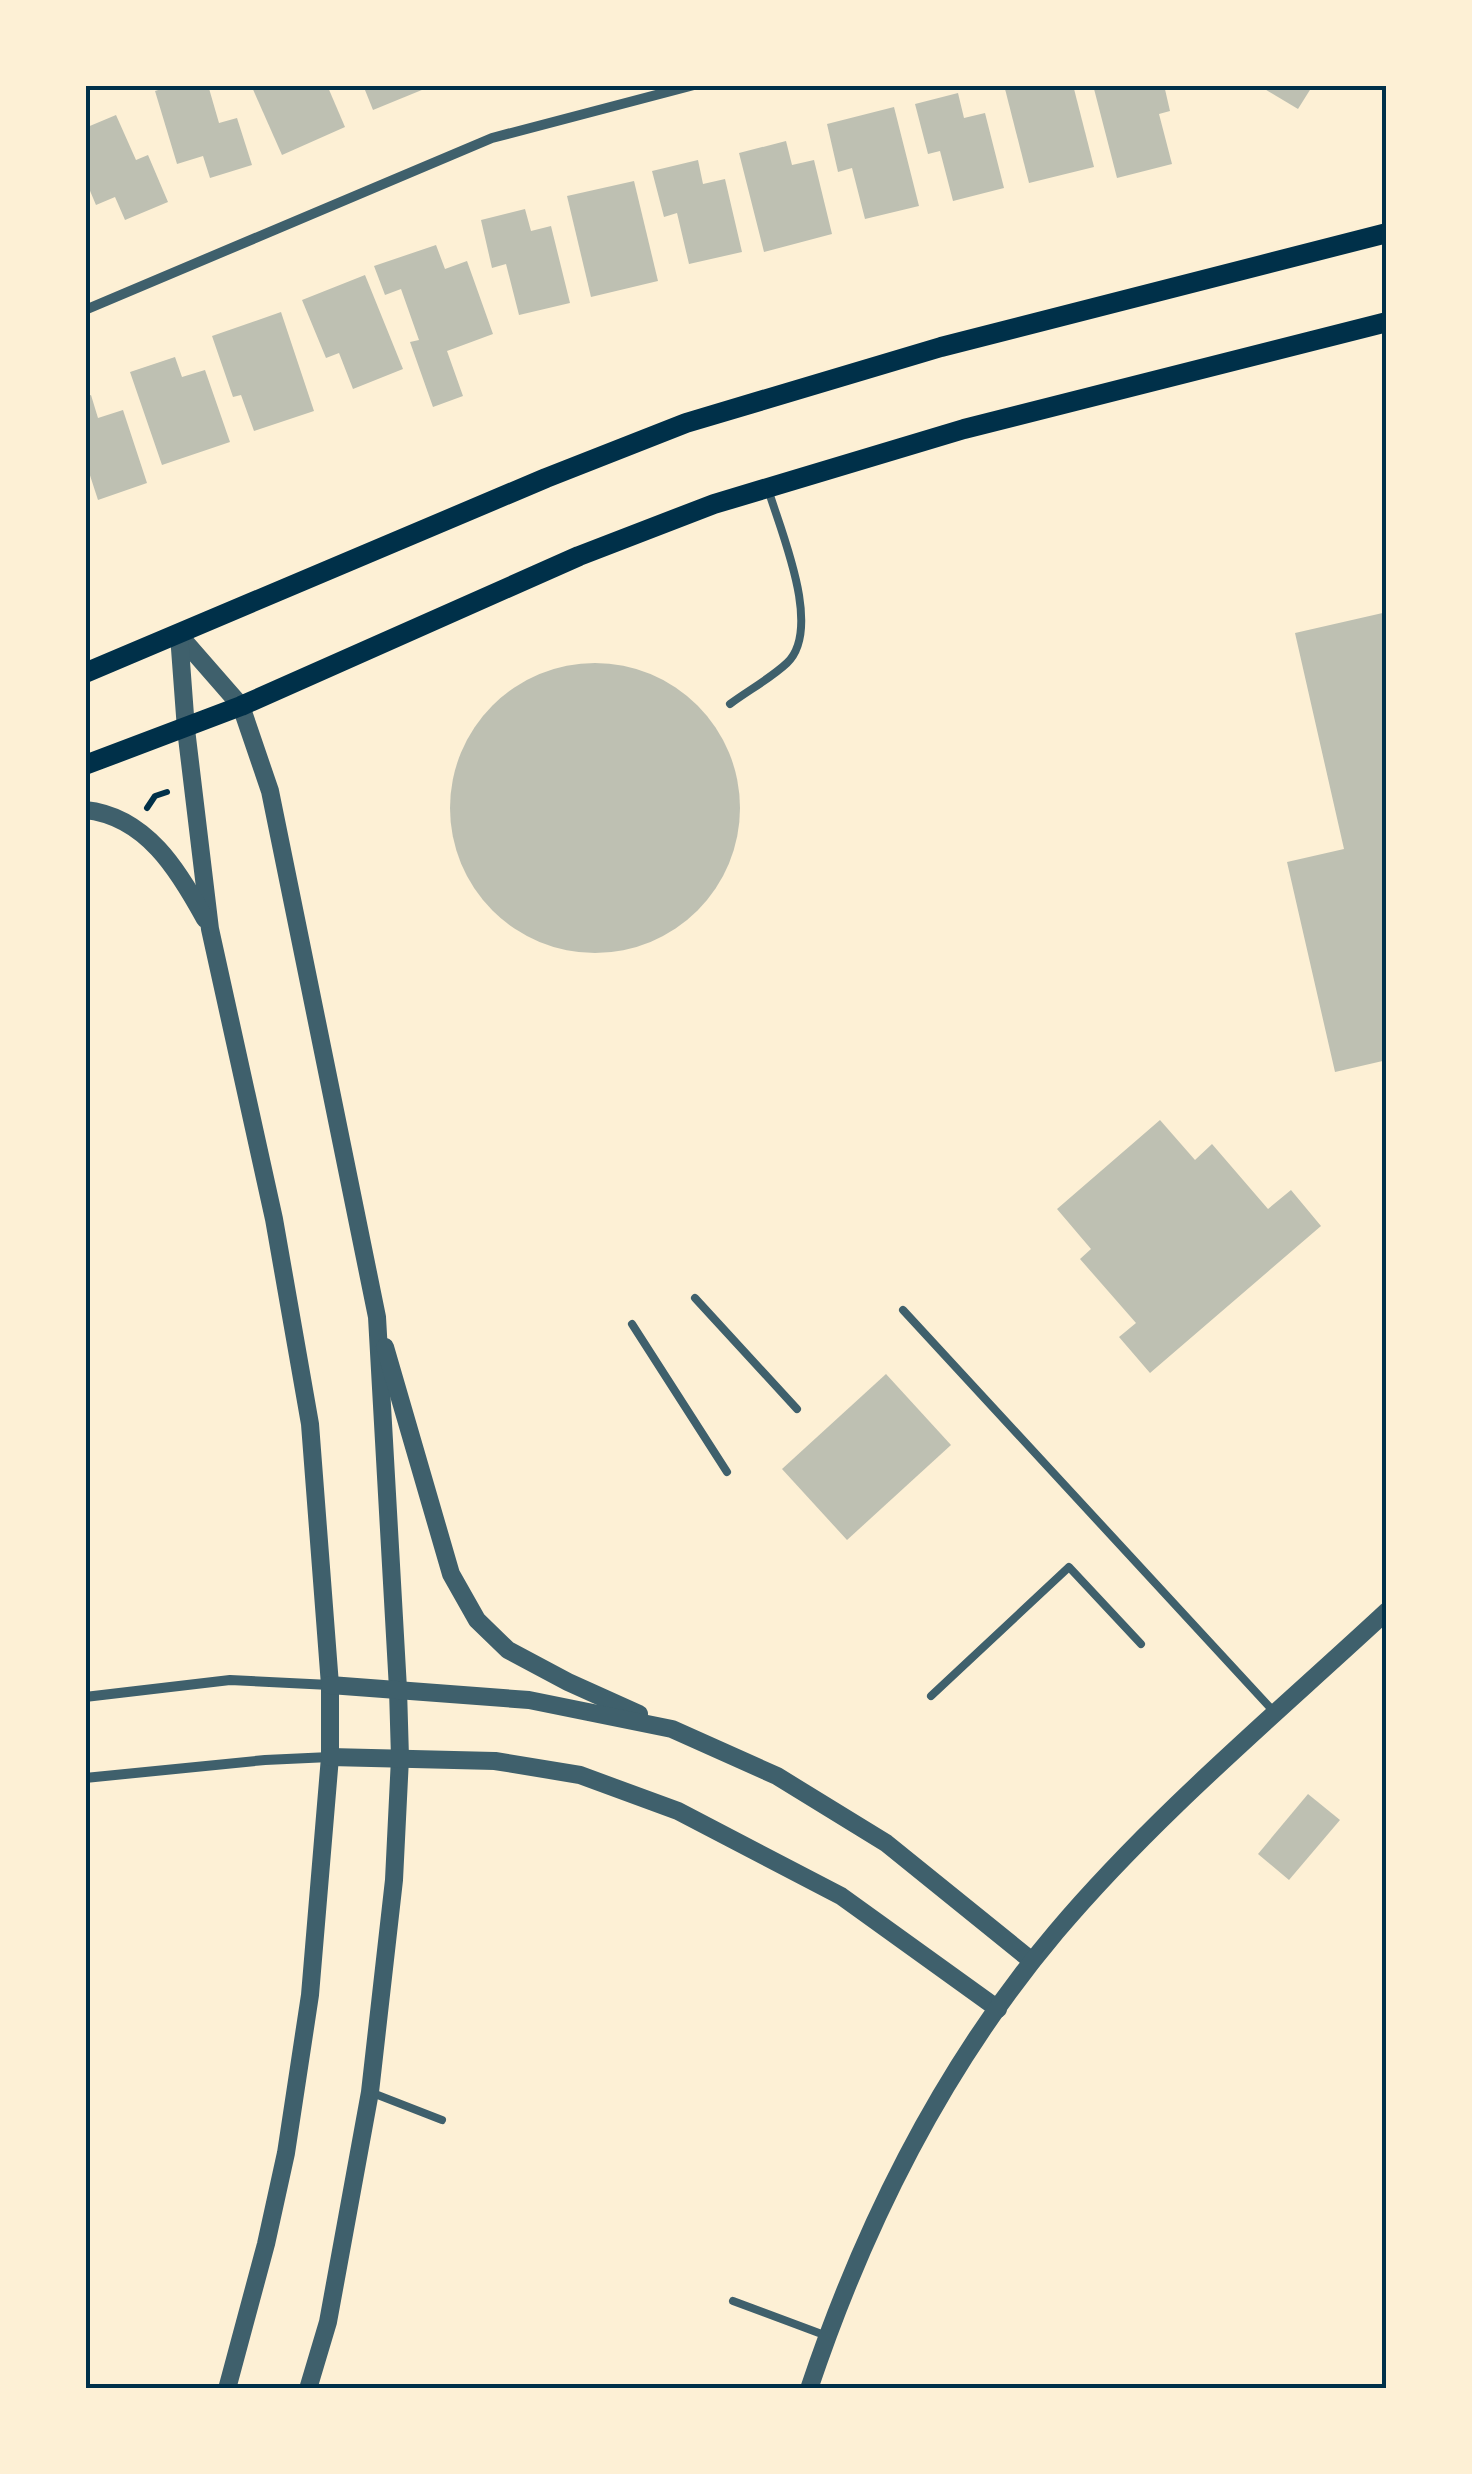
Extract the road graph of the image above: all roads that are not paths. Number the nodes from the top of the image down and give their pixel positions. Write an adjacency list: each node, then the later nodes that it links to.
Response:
1 (694, 85): 3 (street)
2 (1387, 233): 6 (main road)
3 (85, 310)
4 (1387, 322): 5 (main road)
5 (768, 488): 8 (lane); 9 (main road)
6 (179, 634): 7 (main road); 9 (street); 10 (street)
7 (85, 673)
8 (730, 704)
9 (241, 706): 10 (main road); 16 (street)
10 (186, 728): 11 (main road); 13 (street)
11 (85, 765)
12 (85, 810): 13 (street)
13 (210, 929): 22 (street)
14 (696, 1298): 18 (lane)
15 (903, 1310): 26 (lane)
16 (376, 1317): 23 (street); 27 (street)
17 (632, 1324): 19 (lane)
18 (797, 1409)
19 (727, 1472)
20 (1387, 1611): 26 (street)
21 (1141, 1644): 24 (lane)
22 (330, 1685): 23 (street); 25 (street); 28 (street)
23 (398, 1689): 27 (street); 29 (street)
24 (931, 1696)
25 (85, 1697)
26 (1276, 1714): 31 (street)
27 (672, 1729): 31 (street)
28 (330, 1757): 29 (street); 30 (street); 37 (street)
29 (400, 1758): 32 (street); 33 (street)
30 (85, 1778)
31 (1032, 1962): 32 (street)
32 (998, 2010): 36 (street)
33 (370, 2092): 34 (lane); 38 (street)
34 (442, 2120)
35 (733, 2301): 36 (lane)
36 (828, 2336): 39 (street)
37 (227, 2389)
38 (308, 2389)
39 (809, 2389)

